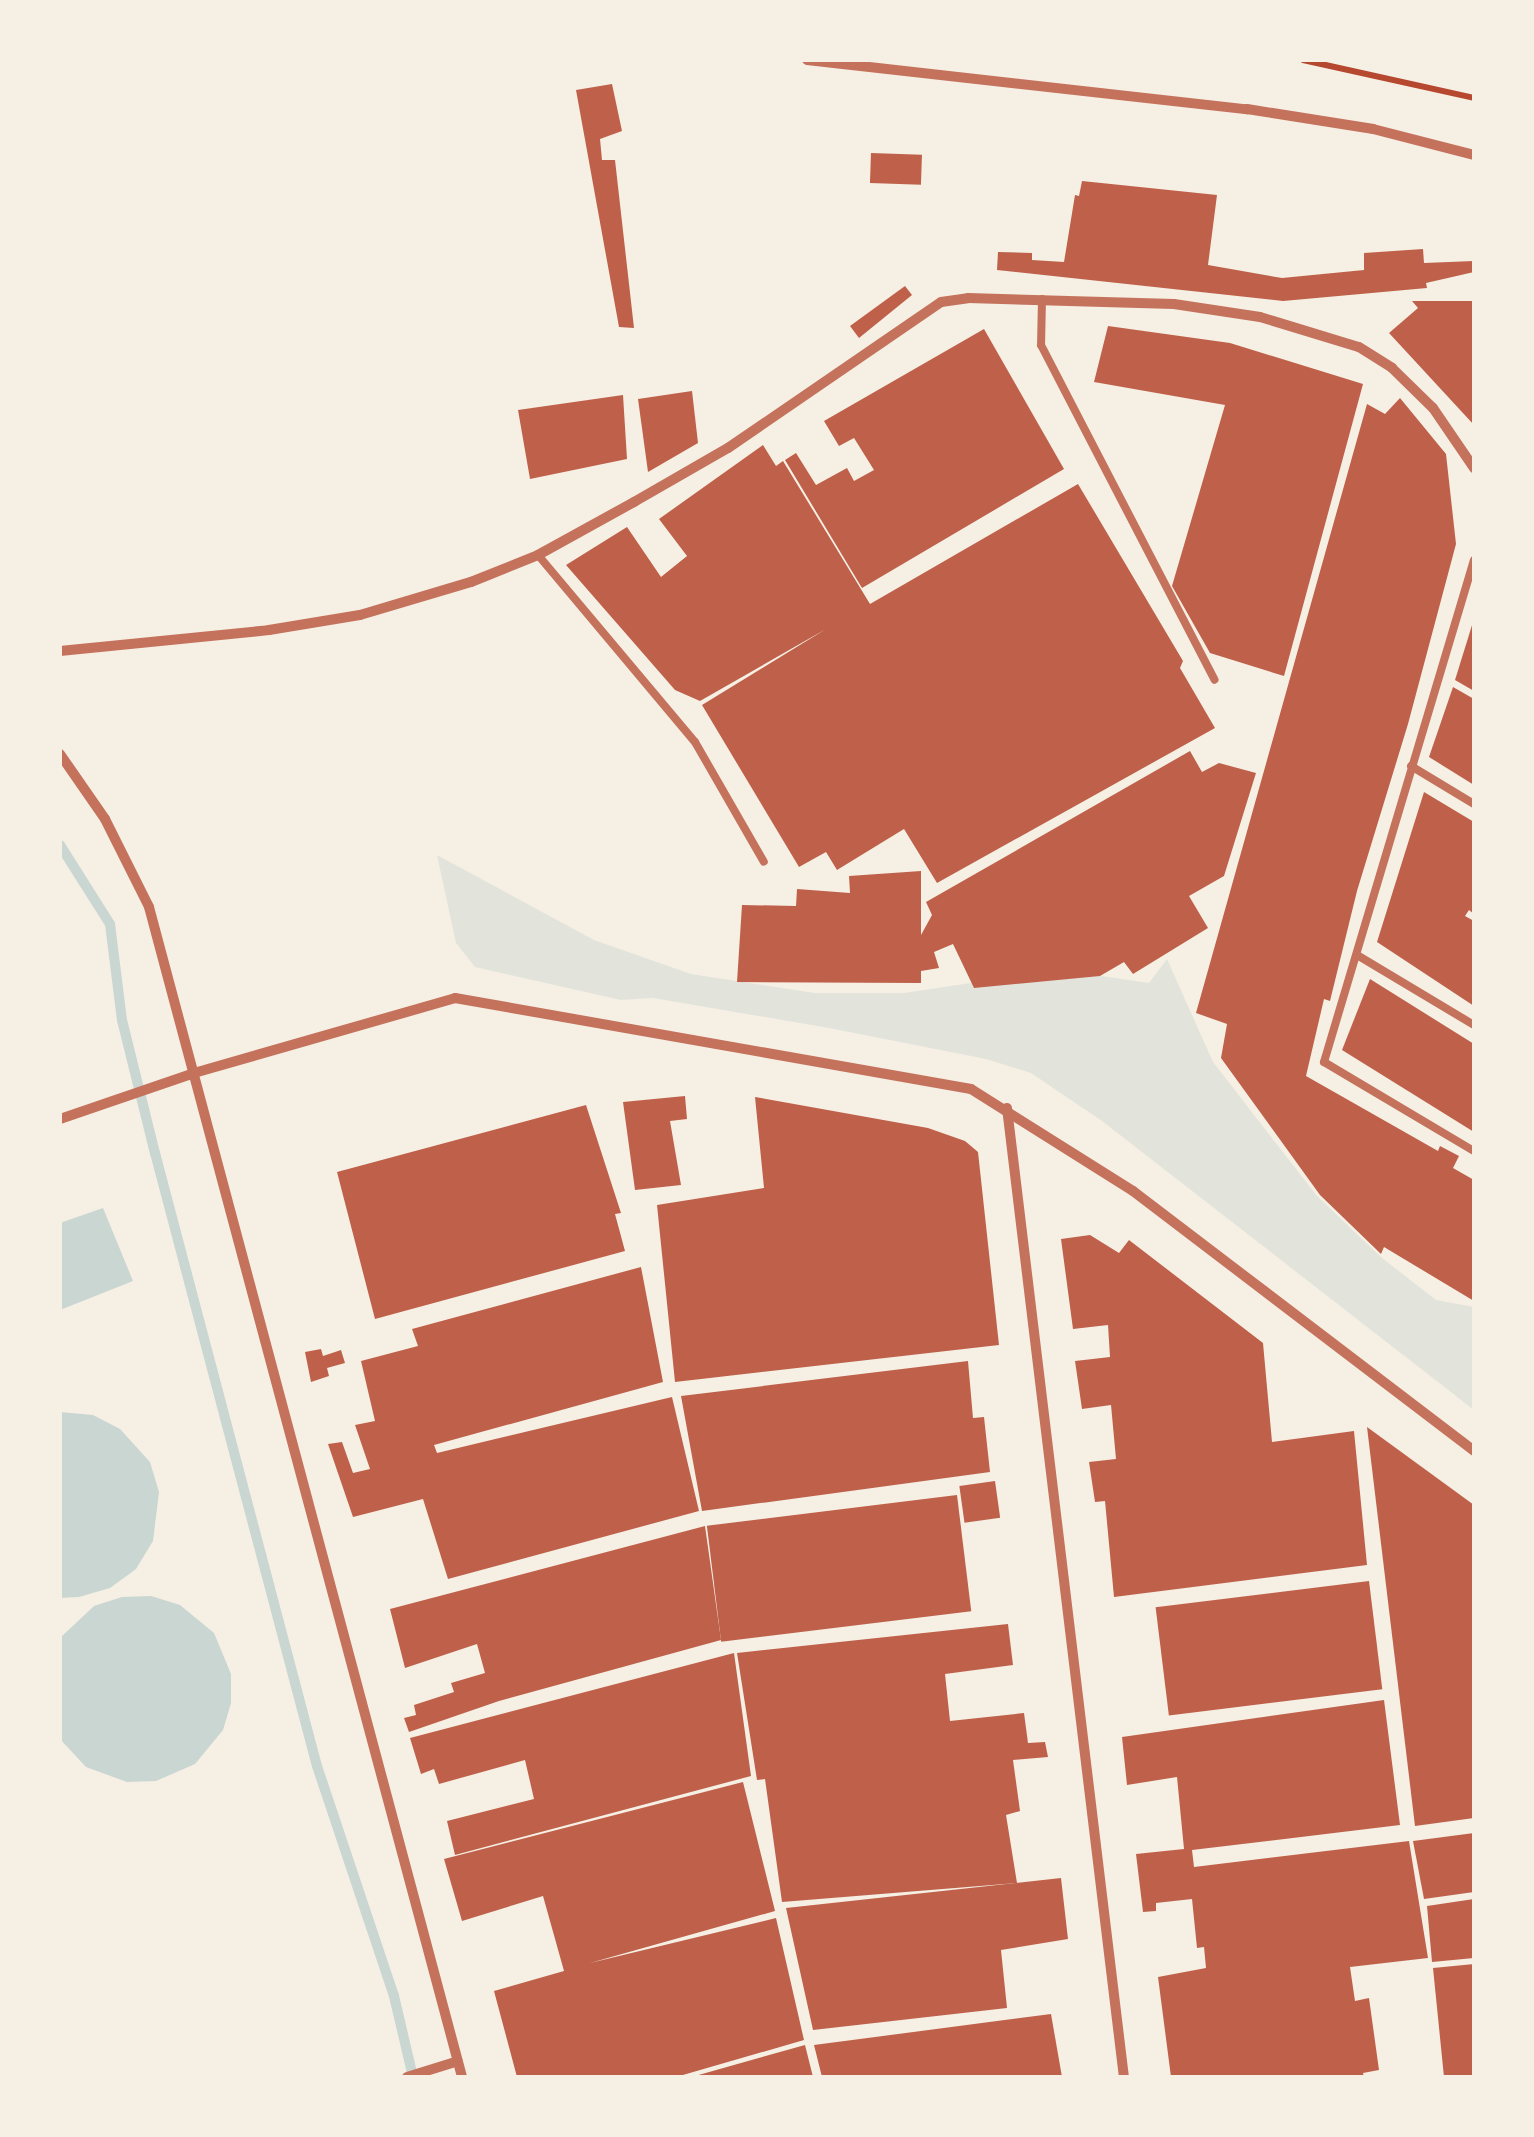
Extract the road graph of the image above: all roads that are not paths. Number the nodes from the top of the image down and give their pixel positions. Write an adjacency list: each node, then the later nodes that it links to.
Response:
1 (808, 60): 2 (street)
2 (1474, 155)
3 (1042, 298): 4 (street); 5 (street); 8 (lane)
4 (1474, 468)
5 (538, 555): 7 (street); 12 (lane)
6 (1474, 560): 10 (lane)
7 (60, 651)
8 (1215, 680)
9 (60, 754): 15 (street)
10 (1411, 766): 11 (lane); 13 (lane)
11 (1474, 804)
12 (764, 862)
13 (1357, 955): 14 (lane); 18 (lane)
14 (1474, 1025)
15 (194, 1072): 16 (street); 17 (street); 20 (street)
16 (1006, 1108): 19 (street); 23 (street)
17 (60, 1119)
18 (1474, 1151)
19 (1474, 1452)
20 (458, 2061): 21 (street); 22 (street)
21 (407, 2077)
22 (462, 2077)
23 (1124, 2077)

